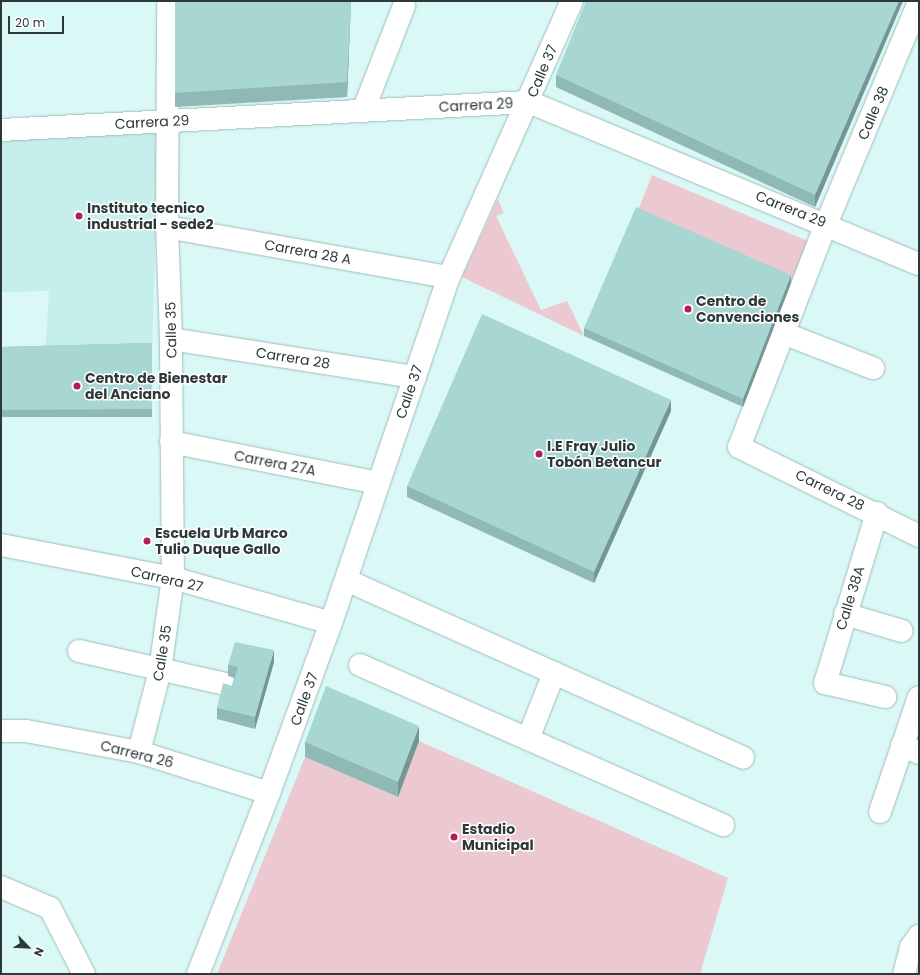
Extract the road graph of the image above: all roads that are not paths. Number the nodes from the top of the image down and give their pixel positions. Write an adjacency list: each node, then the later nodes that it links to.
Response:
1 (168, 1): 7 (street, Calle 35)
2 (572, 1): 5 (street, Calle 37)
3 (919, 2): 9 (street, Calle 38)
4 (404, 6): 6 (street)
5 (529, 102): 6 (street, Carrera 29); 9 (street, Carrera 29); 12 (street, Calle 37)
6 (363, 111): 7 (street, Carrera 29)
7 (169, 121): 8 (street, Carrera 29); 10 (street, Calle 35)
8 (1, 130)
9 (826, 224): 11 (street, Carrera 29); 13 (street, Calle 38)
10 (167, 227): 12 (street, Carrera 28 A); 14 (street, Calle 35)
11 (919, 264)
12 (449, 277): 16 (street, Calle 37)
13 (783, 333): 15 (street); 18 (street, Calle 38)
14 (172, 339): 16 (street, Carrera 28); 17 (street, Calle 35)
15 (873, 368)
16 (415, 377): 19 (street, Calle 37)
17 (171, 442): 19 (street, Carrera 27A); 23 (street, Calle 35)
18 (739, 447): 20 (street, Carrera 28)
19 (378, 483): 24 (street, Calle 37)
20 (877, 513): 21 (street, Carrera 28); 25 (street, Calle 38A)
21 (919, 536)
22 (1, 545): 23 (street, Carrera 27)
23 (173, 578): 26 (street, Carrera 27); 30 (street, Calle 35)
24 (346, 580): 26 (street, Calle 37); 31 (street)
25 (845, 614): 27 (street); 33 (street, Calle 38A)
26 (332, 623): 40 (street, Calle 37)
27 (902, 631)
28 (79, 651): 30 (street)
29 (360, 665): 36 (street)
30 (160, 670): 32 (street); 38 (street, Calle 35)
31 (554, 673): 36 (street); 39 (street)
32 (230, 685)
33 (885, 697)
34 (919, 697): 37 (street)
35 (1, 731): 38 (street, Carrera 26)
36 (528, 738): 42 (street)
37 (911, 749): 41 (street)
38 (139, 752): 40 (street, Carrera 26)
39 (743, 758)
40 (269, 793): 46 (street, Calle 37)
41 (880, 812)
42 (723, 825)
43 (1, 887): 45 (street)
44 (919, 936): 47 (street)
45 (84, 974)
46 (198, 974)
47 (904, 974)

